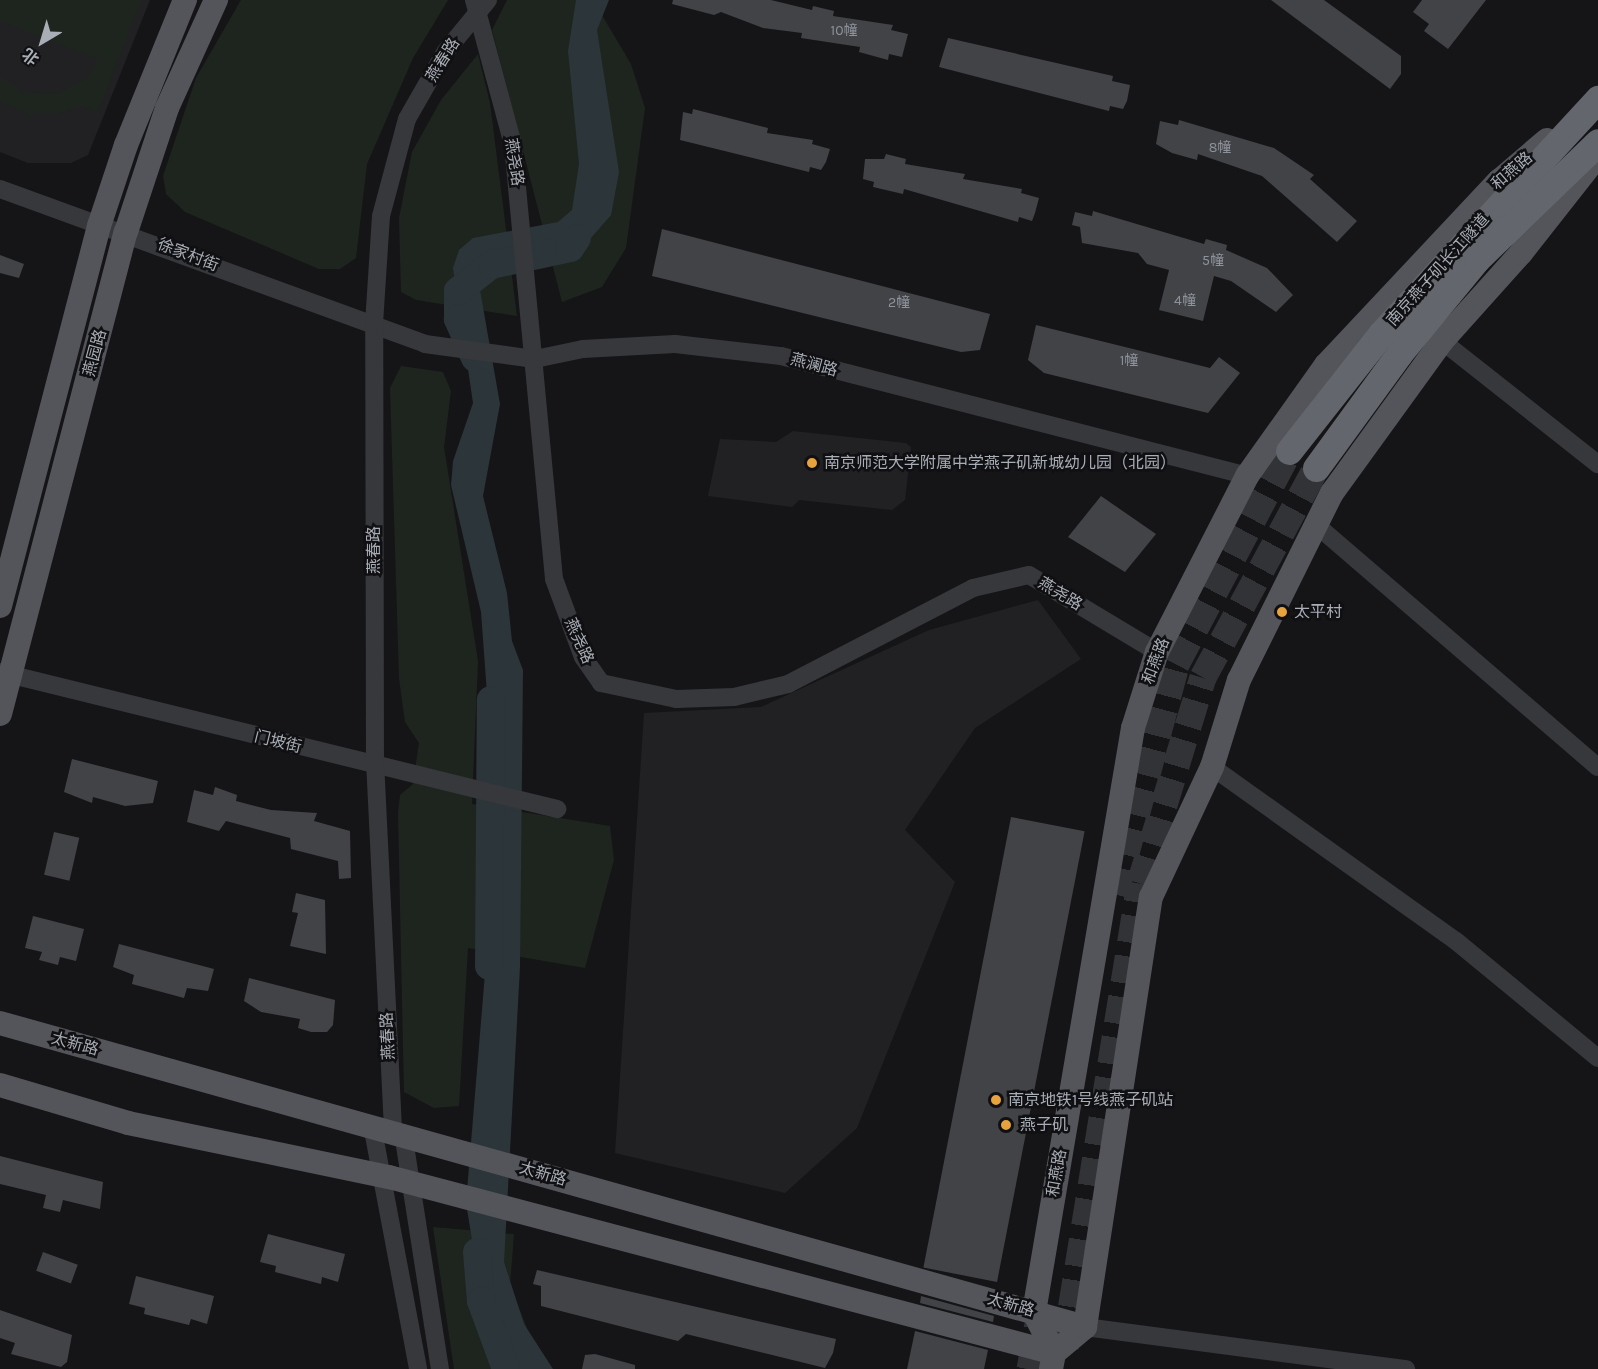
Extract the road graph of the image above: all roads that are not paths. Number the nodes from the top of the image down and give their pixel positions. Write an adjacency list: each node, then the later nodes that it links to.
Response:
1 (185, 0): 8 (main road, 燕园路)
2 (216, 0): 9 (main road, 燕园路)
3 (480, 3): 10 (street, 燕春路); 12 (street, 燕尧路)
4 (1598, 98): 13 (highway, 南京燕子矶长江隧道); 16 (main road, 和燕路)
5 (1598, 142): 15 (highway, 南京燕子矶长江隧道)
6 (1598, 154): 11 (main road)
7 (0, 189): 8 (street, 徐家村街)
8 (99, 226): 9 (street, 徐家村街); 18 (main road, 燕园路)
9 (126, 232): 10 (street, 徐家村街); 20 (main road, 燕园路)
10 (374, 324): 12 (street, 燕澜路); 22 (street, 燕春路)
11 (1442, 341): 14 (street); 17 (main road)
12 (535, 359): 16 (street, 燕澜路); 19 (street, 燕尧路)
13 (1289, 451)
14 (1598, 464)
15 (1316, 468)
16 (1247, 476): 19 (main road, 和燕路)
17 (1314, 523): 23 (main road); 24 (street)
18 (0, 606)
19 (1157, 652): 32 (main road, 和燕路)
20 (5, 674): 21 (main road, 燕园路); 22 (street, 门坡街)
21 (0, 714)
22 (375, 766): 25 (street, 门坡街); 29 (street, 燕春路)
23 (1212, 767): 27 (street); 33 (main road)
24 (1598, 767)
25 (557, 809)
26 (0, 1023): 29 (main road, 太新路)
27 (1598, 1058)
28 (0, 1085): 30 (main road)
29 (389, 1129): 30 (street, 燕春路); 31 (street, 燕春路); 32 (main road, 太新路)
30 (381, 1175): 31 (main road); 35 (street, 燕春路)
31 (411, 1183): 34 (main road); 36 (street, 燕春路)
32 (1034, 1312): 33 (main road, 太新路); 34 (main road)
33 (1085, 1327): 34 (main road); 37 (street)
34 (1052, 1361)
35 (417, 1369)
36 (440, 1369)
37 (1406, 1369)

